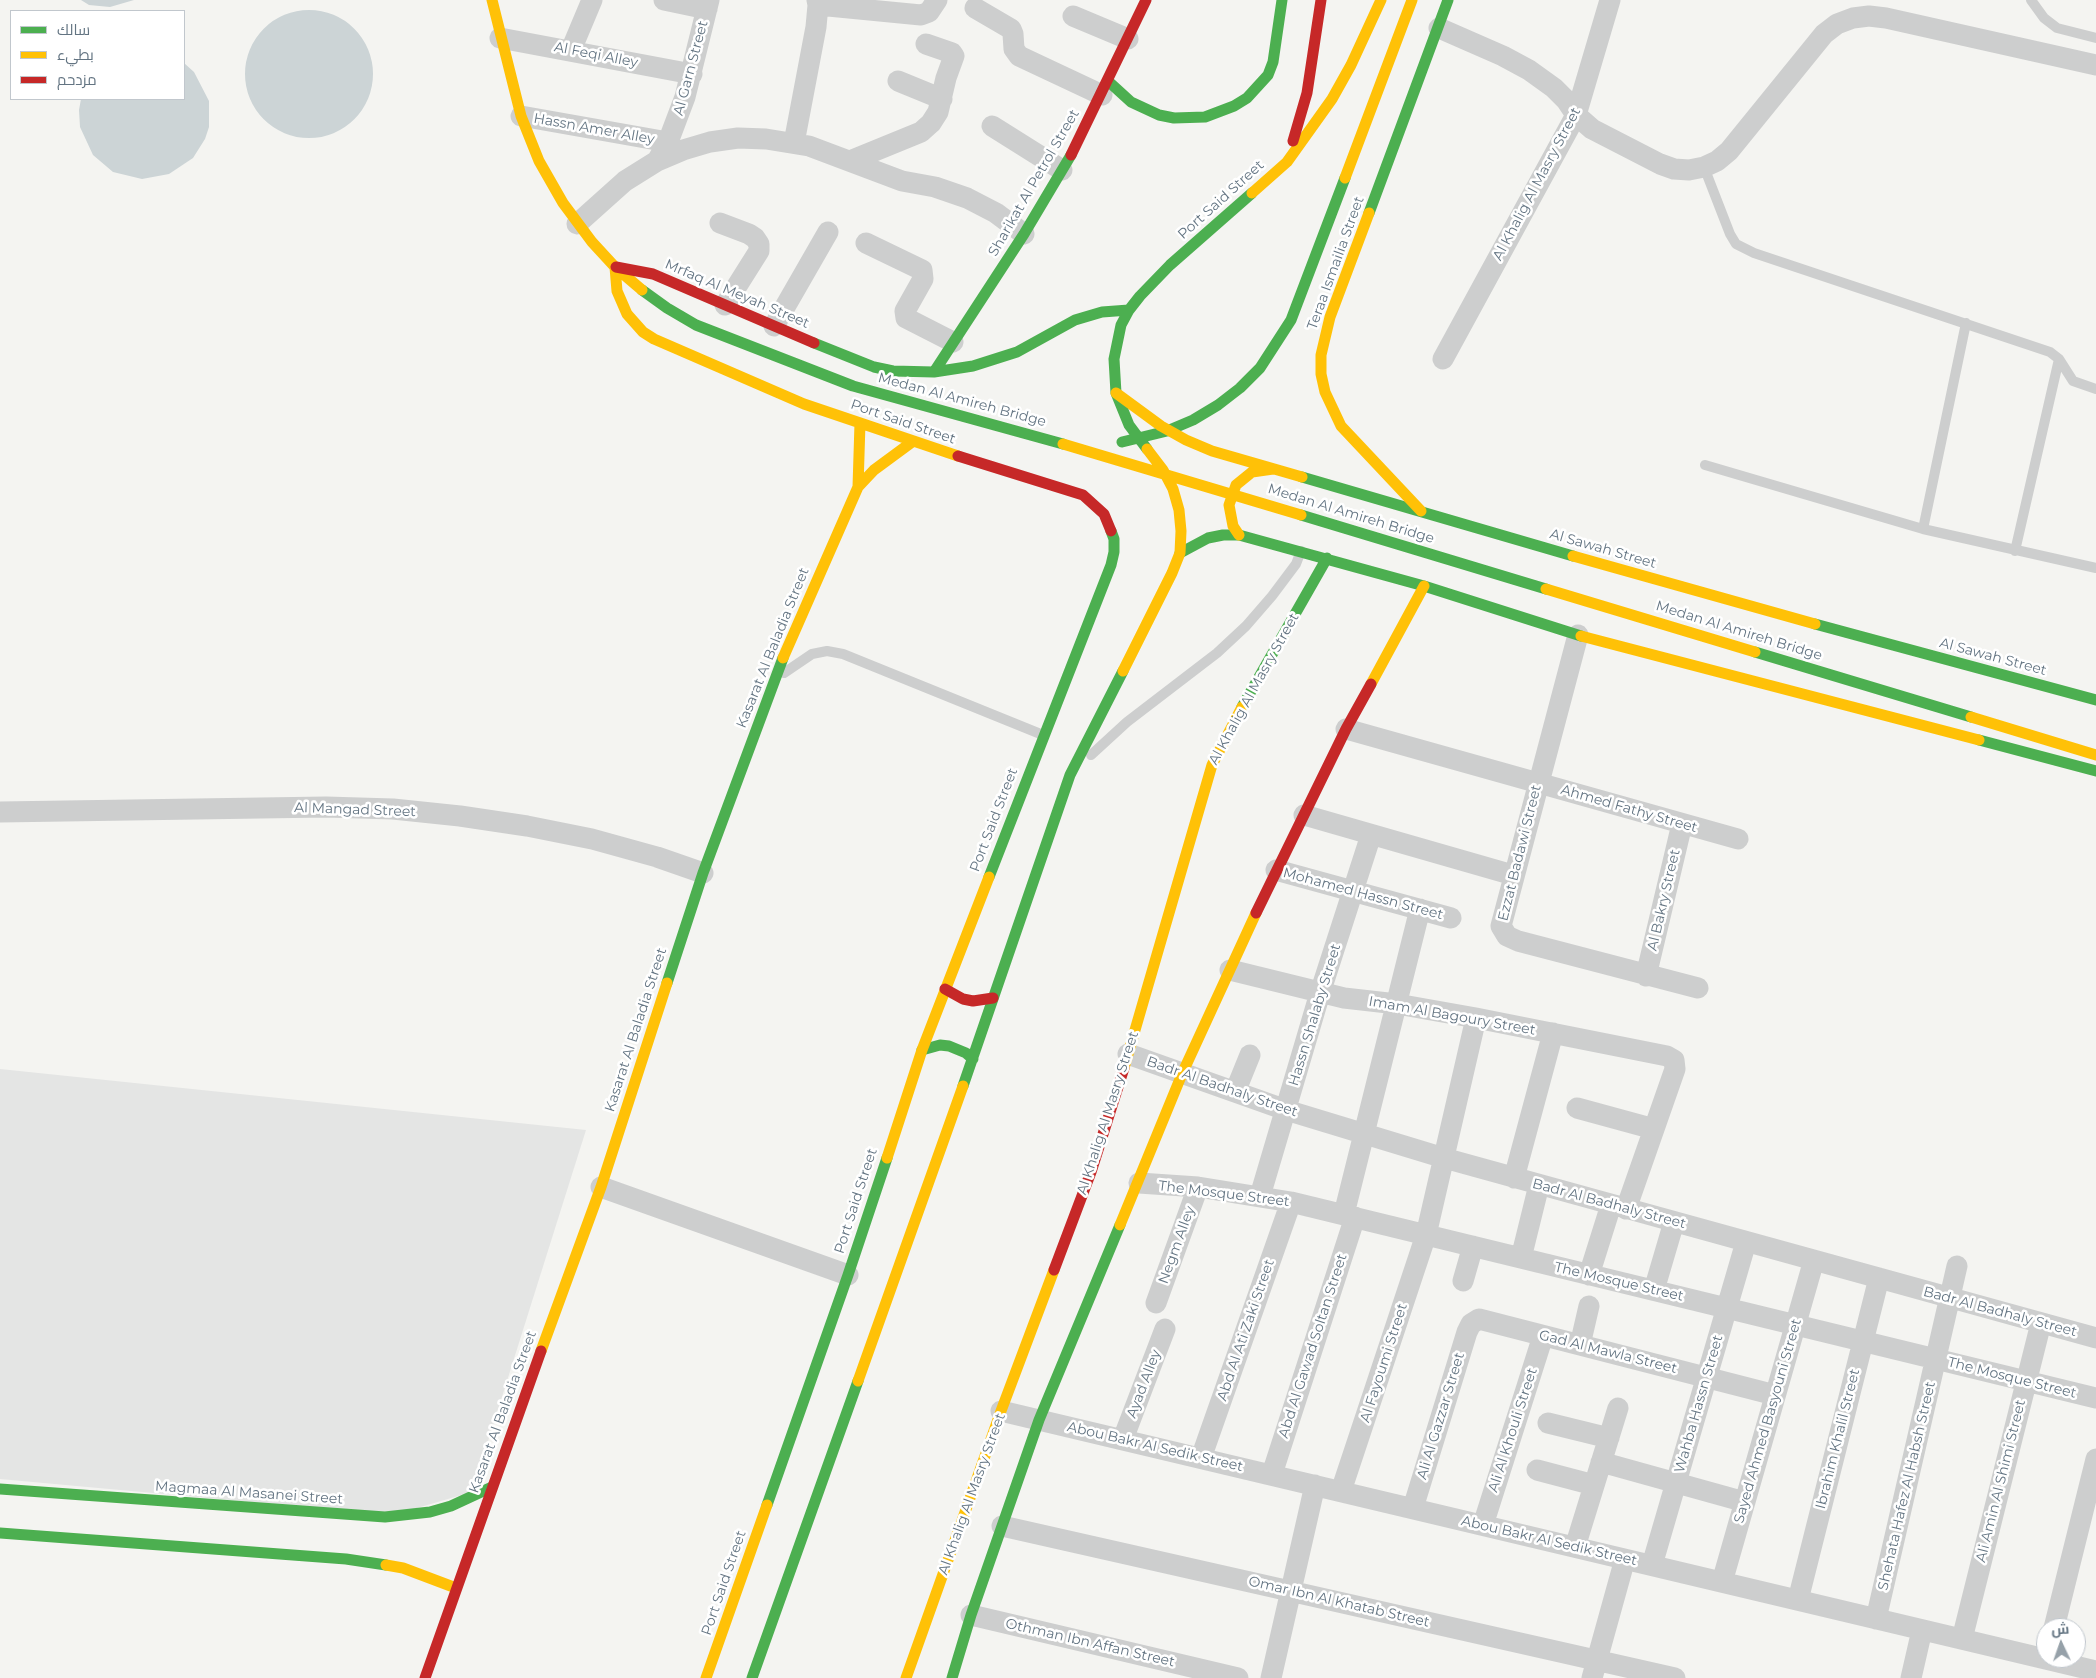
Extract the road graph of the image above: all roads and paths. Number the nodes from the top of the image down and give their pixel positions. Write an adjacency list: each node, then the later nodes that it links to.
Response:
1 (492, 0): 18 (main road)
2 (592, 0): 22 (street)
3 (664, 0): 14 (street)
4 (1146, 0): 20 (main road, Sharikat Al Petrol Street)
5 (1282, 0): 26 (main road)
6 (1321, 0): 35 (main road)
7 (1381, 0): 35 (main road, Port Said Street)
8 (1412, 0): 55 (main road)
9 (1448, 0): 17 (main road, Teraa Ismailia Street)
10 (1610, 0): 28 (street, Al Khalig Al Masry Street)
11 (2031, 0): 19 (lane)
12 (818, 2): 13 (street); 32 (street)
13 (936, 3)
14 (708, 4): 24 (street, Al Garn Street)
15 (975, 8): 26 (street)
16 (1073, 16): 20 (street)
17 (1439, 28): 28 (street); 60 (main road, Teraa Ismailia Street)
18 (500, 38): 22 (street, Al Feqi Alley); 29 (main road)
19 (2096, 38)
20 (1128, 39): 26 (main road, Sharikat Al Petrol Street)
21 (926, 44): 27 (street)
22 (571, 50): 24 (street, Al Feqi Alley)
23 (2096, 65): 36 (street)
24 (692, 74): 31 (street, Al Garn Street)
25 (898, 81): 27 (street)
26 (1105, 88): 37 (main road, Sharikat Al Petrol Street)
27 (942, 99): 34 (street)
28 (1576, 115): 36 (street); 49 (street, Al Khalig Al Masry Street)
29 (521, 116): 31 (street, Hassn Amer Alley); 39 (main road)
30 (992, 126): 37 (street)
31 (668, 142): 33 (street, Al Garn Street)
32 (794, 143): 33 (street); 34 (street)
33 (657, 161): 39 (street)
34 (850, 161): 41 (street)
35 (1287, 162): 45 (main road, Port Said Street)
36 (1704, 167): 46 (lane)
37 (1062, 170): 41 (main road, Sharikat Al Petrol Street)
38 (720, 223): 44 (street)
39 (578, 224): 43 (main road)
40 (828, 232): 47 (street)
41 (1024, 234): 48 (main road, Sharikat Al Petrol Street)
42 (866, 243): 48 (street)
43 (615, 267): 44 (main road, Mrfaq Al Meyah Street); 54 (main road, Port Said Street); 55 (main road, Medan Al Amireh Bridge)
44 (725, 305): 47 (main road, Mrfaq Al Meyah Street)
45 (1129, 310): 51 (main road, Mrfaq Al Meyah Street); 53 (main road, Port Said Street)
46 (1966, 324): 50 (lane); 61 (lane)
47 (774, 326): 51 (main road, Mrfaq Al Meyah Street)
48 (953, 342): 51 (main road, Sharikat Al Petrol Street)
49 (1443, 359)
50 (2059, 359): 52 (lane); 64 (lane)
51 (934, 372)
52 (2096, 389)
53 (1116, 393): 58 (main road, Al Sawah Street); 65 (main road, Port Said Street)
54 (860, 424): 56 (main road, Port Said Street); 59 (main road, Kasarat Al Baladia Street)
55 (1054, 440): 74 (main road, Medan Al Amireh Bridge)
56 (912, 442): 59 (main road, Kasarat Al Baladia Street); 73 (main road, Port Said Street)
57 (1704, 465): 61 (lane)
58 (1274, 469): 60 (main road, Al Sawah Street); 62 (main road)
59 (858, 487): 70 (main road, Kasarat Al Baladia Street)
60 (1422, 512): 71 (main road, Al Sawah Street)
61 (1923, 529): 64 (lane)
62 (1239, 535): 63 (main road); 65 (main road)
63 (1301, 550): 66 (main road); 76 (lane, Port Said Street)
64 (2015, 551): 67 (lane)
65 (1180, 553): 76 (main road, Port Said Street)
66 (1327, 558): 68 (main road); 99 (main road, Al Khalig Al Masry Street)
67 (2096, 568)
68 (1424, 586): 69 (main road); 72 (main road)
69 (1578, 635): 75 (main road); 77 (street, Ezzat Badawi Street)
70 (773, 681): 73 (lane); 84 (main road, Kasarat Al Baladia Street)
71 (2096, 700)
72 (1346, 729): 77 (street, Ahmed Fathy Street); 79 (main road)
73 (1043, 735): 92 (main road, Port Said Street)
74 (2096, 755)
75 (2096, 771)
76 (1070, 775): 94 (main road, Port Said Street)
77 (1537, 783): 80 (street, Ahmed Fathy Street); 85 (street, Ezzat Badawi Street)
78 (0, 812): 84 (street, Al Mangad Street)
79 (1304, 815): 81 (street); 83 (main road)
80 (1682, 824): 82 (street, Ahmed Fathy Street); 90 (street, Al Bakry Street)
81 (1371, 835): 85 (street); 86 (street, Hassn Shalaby Street)
82 (1738, 839)
83 (1276, 870): 86 (street, Mohamed Hassn Street); 89 (main road)
84 (703, 873): 112 (main road, Kasarat Al Baladia Street)
85 (1513, 874): 90 (street, Ezzat Badawi Street)
86 (1354, 890): 87 (street, Mohamed Hassn Street); 93 (street, Hassn Shalaby Street)
87 (1420, 909): 88 (street, Mohamed Hassn Street); 95 (street, Abd Al Gawad Soltan Street)
88 (1451, 918)
89 (1230, 970): 93 (street, Imam Al Bagoury Street); 102 (main road)
90 (1646, 976): 91 (street, Ezzat Badawi Street)
91 (1698, 988)
92 (945, 989): 94 (main road); 98 (main road, Port Said Street)
93 (1320, 993): 95 (street, Imam Al Bagoury Street); 105 (street, Hassn Shalaby Street)
94 (993, 998): 101 (main road, Port Said Street)
95 (1397, 1004): 96 (street, Imam Al Bagoury Street); 107 (street, Abd Al Gawad Soltan Street)
96 (1476, 1018): 97 (street, Imam Al Bagoury Street); 108 (street, Al Fayoumi Street)
97 (1553, 1033): 106 (street, Imam Al Bagoury Street); 109 (street)
98 (922, 1050): 101 (main road); 125 (main road, Port Said Street)
99 (1128, 1054): 102 (street, Badr Al Badhaly Street); 148 (main road, Al Khalig Al Masry Street)
100 (1250, 1055): 103 (street)
101 (973, 1059): 187 (main road, Port Said Street)
102 (1182, 1074): 103 (street, Badr Al Badhaly Street); 110 (main road)
103 (1235, 1092): 105 (street, Badr Al Badhaly Street)
104 (1577, 1108): 106 (street)
105 (1286, 1110): 107 (street, Badr Al Badhaly Street); 114 (street, Hassn Shalaby Street)
106 (1654, 1129): 116 (street)
107 (1364, 1134): 108 (street, Badr Al Badhaly Street); 117 (street, Abd Al Gawad Soltan Street)
108 (1444, 1158): 109 (street, Badr Al Badhaly Street); 119 (street, Al Fayoumi Street)
109 (1514, 1178): 111 (street, Badr Al Badhaly Street)
110 (1139, 1183): 113 (street, The Mosque Street); 149 (main road)
111 (1539, 1185): 116 (street, Badr Al Badhaly Street); 122 (street)
112 (601, 1187): 125 (street); 161 (main road, Kasarat Al Baladia Street)
113 (1198, 1188): 114 (street, The Mosque Street); 131 (street, Negm Alley)
114 (1260, 1196): 115 (street, The Mosque Street)
115 (1291, 1202): 117 (street, The Mosque Street); 153 (street, Abd Al Ati Zaki Street)
116 (1619, 1207): 118 (street, Badr Al Badhaly Street); 126 (street)
117 (1349, 1216): 119 (street, The Mosque Street); 157 (street, Abd Al Gawad Soltan Street)
118 (1674, 1222): 120 (street, Badr Al Badhaly Street); 129 (street)
119 (1426, 1235): 121 (street, The Mosque Street); 163 (street, Al Fayoumi Street)
120 (1746, 1242): 123 (street, Badr Al Badhaly Street); 133 (street, Wahba Hassn Street)
121 (1472, 1246): 122 (street, The Mosque Street); 128 (street)
122 (1521, 1258): 126 (street, The Mosque Street)
123 (1814, 1260): 127 (street, Badr Al Badhaly Street); 136 (street, Sayed Ahmed Basyouni Street)
124 (1957, 1266): 130 (street, Shehata Hafez Al Habsh Street)
125 (848, 1275): 186 (main road, Port Said Street)
126 (1589, 1275): 129 (street, The Mosque Street)
127 (1879, 1278): 130 (street, Badr Al Badhaly Street); 140 (street, Ibrahim Khalil Street)
128 (1463, 1282)
129 (1654, 1290): 133 (street, The Mosque Street)
130 (1950, 1298): 134 (street, Badr Al Badhaly Street); 142 (street, Shehata Hafez Al Habsh Street)
131 (1156, 1303)
132 (1589, 1306): 141 (street)
133 (1726, 1308): 136 (street, The Mosque Street); 143 (street, Wahba Hassn Street)
134 (2041, 1323): 139 (street, Badr Al Badhaly Street); 144 (street, Ali Amin Al Shimi Street)
135 (1471, 1324): 138 (street, Gad Al Mawla Street); 165 (street, Ali Al Gazzar Street)
136 (1796, 1324): 140 (street, The Mosque Street); 145 (street, Sayed Ahmed Basyouni Street)
137 (1164, 1329): 152 (street, Ayad Alley)
138 (1543, 1336): 141 (street, Gad Al Mawla Street); 166 (street, Ali Al Khouli Street)
139 (2096, 1338)
140 (1863, 1341): 142 (street, The Mosque Street); 175 (street, Ibrahim Khalil Street)
141 (1580, 1345): 143 (street, Gad Al Mawla Street)
142 (1936, 1359): 144 (street, The Mosque Street); 178 (street, Shehata Hafez Al Habsh Street)
143 (1706, 1377): 145 (street, Gad Al Mawla Street); 158 (street, Wahba Hassn Street)
144 (2027, 1381): 146 (street, The Mosque Street); 180 (street, Ali Amin Al Shimi Street)
145 (1775, 1395): 164 (street, Sayed Ahmed Basyouni Street)
146 (2096, 1398)
147 (1618, 1408): 151 (street)
148 (1001, 1411): 149 (street, Abou Bakr Al Sedik Street); 188 (main road, Al Khalig Al Masry Street)
149 (1039, 1420): 152 (street, Abou Bakr Al Sedik Street); 167 (main road)
150 (1548, 1423): 151 (street)
151 (1609, 1438): 155 (street)
152 (1123, 1439): 153 (street, Abou Bakr Al Sedik Street)
153 (1201, 1458): 157 (street, Abou Bakr Al Sedik Street)
154 (2096, 1458): 177 (street)
155 (1601, 1462): 158 (street); 160 (street)
156 (1538, 1470): 160 (street)
157 (1272, 1474): 159 (street, Abou Bakr Al Sedik Street)
158 (1676, 1483): 164 (street); 171 (street, Wahba Hassn Street)
159 (1315, 1485): 163 (street, Abou Bakr Al Sedik Street); 174 (street)
160 (1594, 1485): 169 (street)
161 (492, 1487): 162 (main road, Magmaa Al Masanei Street); 173 (main road, Kasarat Al Baladia Street)
162 (0, 1489)
163 (1341, 1491): 165 (street, Abou Bakr Al Sedik Street)
164 (1745, 1502): 172 (street, Sayed Ahmed Basyouni Street)
165 (1413, 1508): 166 (street, Abou Bakr Al Sedik Street)
166 (1483, 1525): 169 (street, Abou Bakr Al Sedik Street)
167 (1002, 1526): 174 (street, Omar Ibn Al Khatab Street); 176 (main road)
168 (0, 1533): 173 (main road)
169 (1575, 1547): 170 (street, Abou Bakr Al Sedik Street)
170 (1624, 1559): 171 (street, Abou Bakr Al Sedik Street); 183 (street)
171 (1652, 1565): 172 (street, Abou Bakr Al Sedik Street)
172 (1722, 1582): 175 (street, Abou Bakr Al Sedik Street)
173 (456, 1588): 185 (main road, Kasarat Al Baladia Street)
174 (1291, 1591): 183 (street, Omar Ibn Al Khatab Street); 191 (street)
175 (1798, 1600): 178 (street, Abou Bakr Al Sedik Street)
176 (971, 1615): 189 (main road); 190 (street, Othman Ibn Affan Street)
177 (2056, 1618)
178 (1876, 1619): 179 (street, Abou Bakr Al Sedik Street)
179 (1922, 1630): 180 (street, Abou Bakr Al Sedik Street); 193 (street)
180 (1962, 1639): 181 (street, Abou Bakr Al Sedik Street)
181 (2036, 1656)
182 (2084, 1668): 184 (street, Abou Bakr Al Sedik Street)
183 (1594, 1669): 192 (street, Omar Ibn Al Khatab Street)
184 (2096, 1671)
185 (425, 1678)
186 (706, 1678)
187 (752, 1678)
188 (906, 1678)
189 (952, 1678)
190 (1238, 1678)
191 (1271, 1678)
192 (1676, 1678)
193 (1911, 1678)

